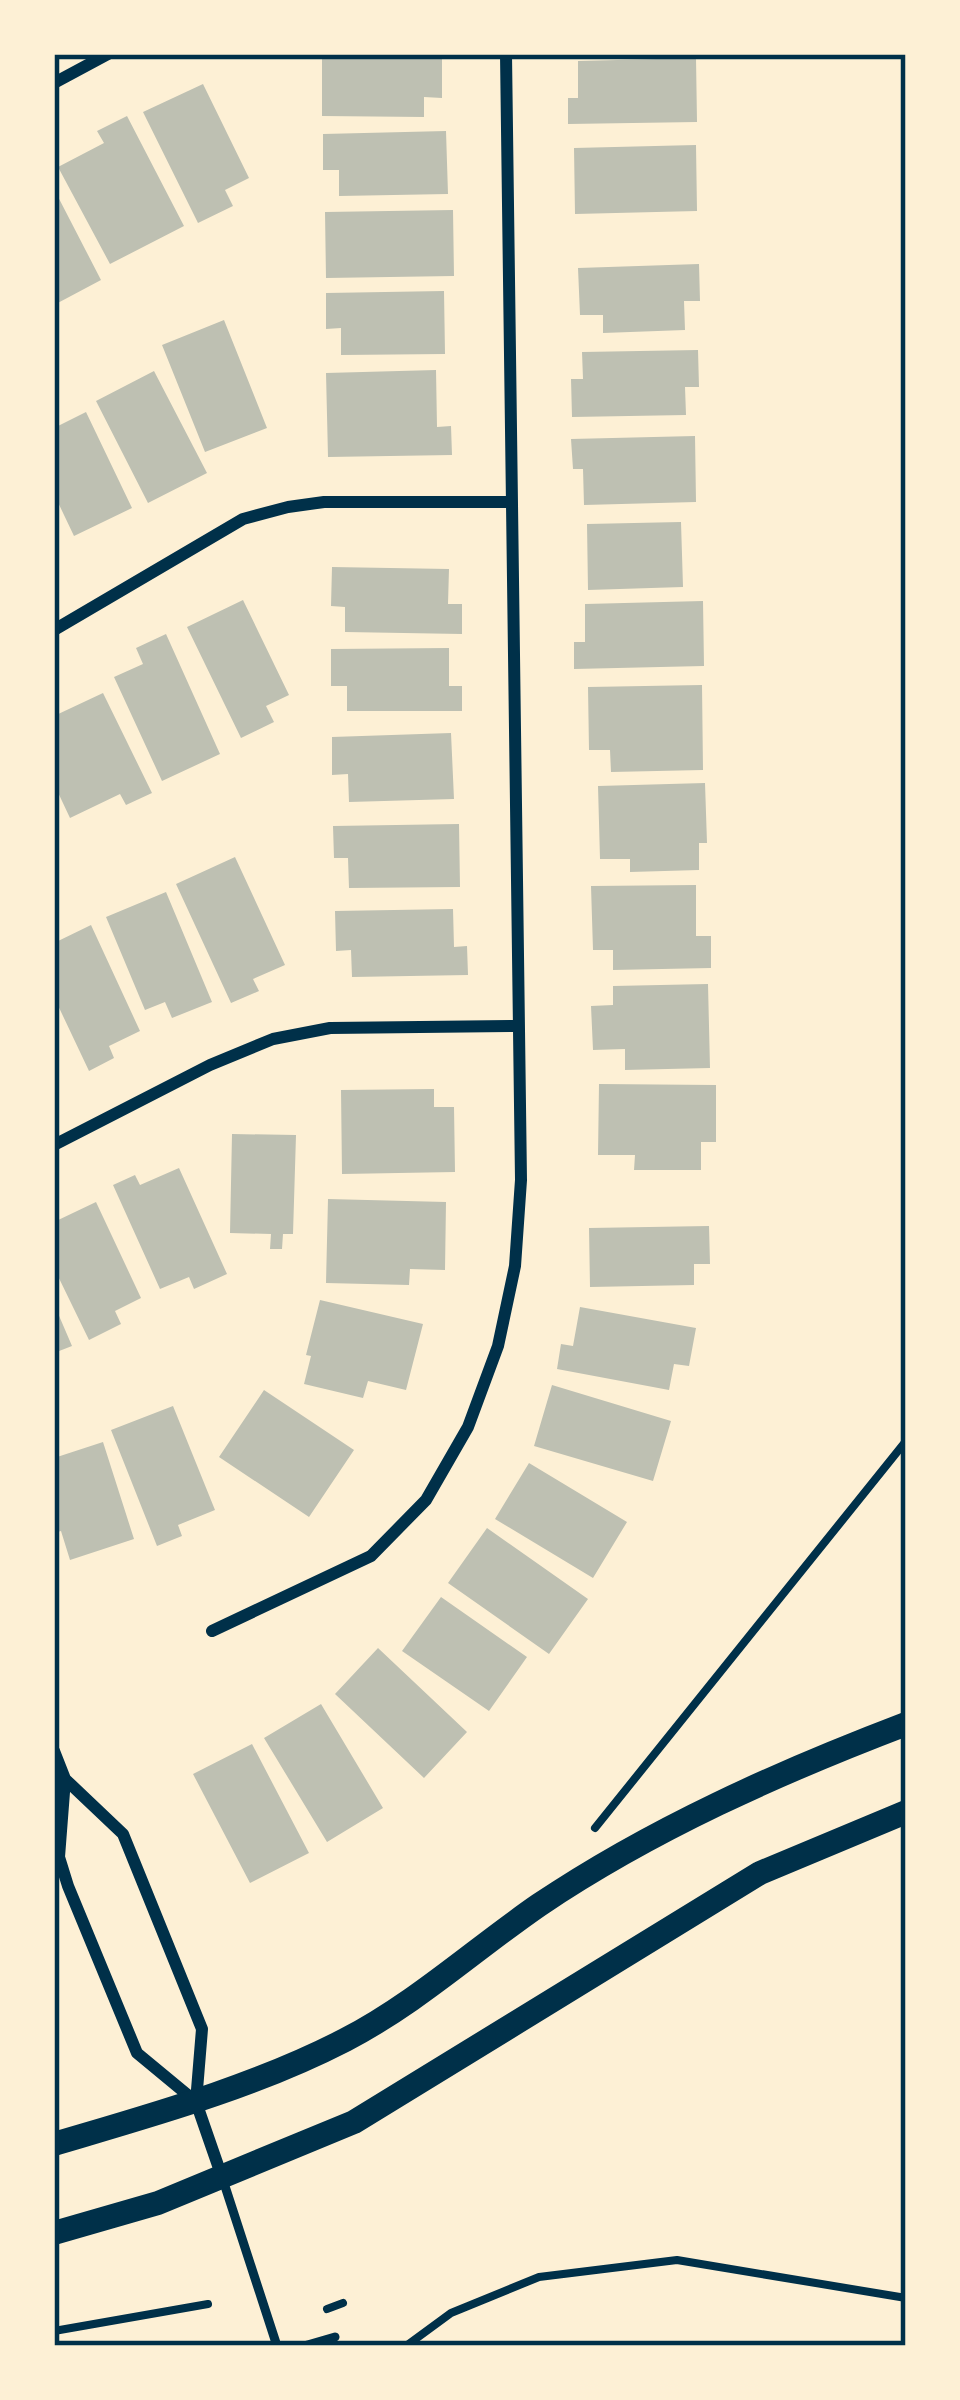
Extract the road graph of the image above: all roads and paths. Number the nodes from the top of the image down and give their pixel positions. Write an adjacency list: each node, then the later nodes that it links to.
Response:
1 (108, 54): 3 (street)
2 (506, 54): 4 (street)
3 (54, 83)
4 (511, 502): 5 (street); 6 (street)
5 (54, 630)
6 (517, 1026): 7 (street); 9 (street)
7 (54, 1145)
8 (906, 1441): 14 (path)
9 (212, 1631)
10 (906, 1724): 15 (main road)
11 (54, 1751): 12 (street)
12 (65, 1779): 15 (street); 15 (street)
13 (906, 1812): 17 (main road)
14 (592, 1833)
15 (196, 2102): 16 (main road); 17 (street)
16 (54, 2144)
17 (222, 2177): 18 (main road); 23 (lane)
18 (54, 2233)
19 (906, 2298): 25 (path)
20 (208, 2304): 21 (path)
21 (54, 2331)
22 (334, 2337): 24 (lane)
23 (277, 2346)
24 (304, 2346)
25 (406, 2346)

